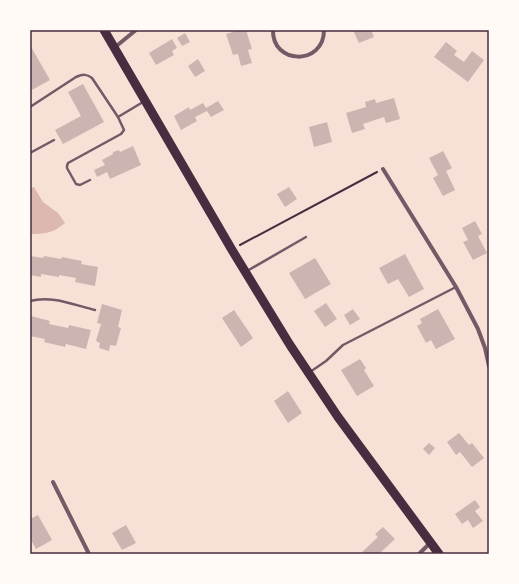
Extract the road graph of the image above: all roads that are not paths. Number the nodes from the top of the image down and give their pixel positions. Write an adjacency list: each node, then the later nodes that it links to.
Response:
1 (104, 30): 5 (main road)
2 (136, 30): 5 (street)
3 (273, 30): 4 (street)
4 (324, 30)
5 (114, 48): 6 (main road)
6 (146, 101): 8 (lane); 14 (main road)
7 (30, 107): 8 (lane)
8 (118, 117): 12 (lane)
9 (54, 140): 10 (lane)
10 (30, 153)
11 (383, 169): 15 (street)
12 (90, 180)
13 (306, 237): 14 (lane)
14 (245, 272): 19 (main road)
15 (456, 287): 18 (street); 19 (lane)
16 (30, 301): 17 (lane)
17 (94, 310)
18 (489, 366)
19 (308, 373): 21 (main road)
20 (53, 482): 22 (street)
21 (431, 542): 23 (street); 24 (main road)
22 (89, 554)
23 (419, 554)
24 (439, 554)

